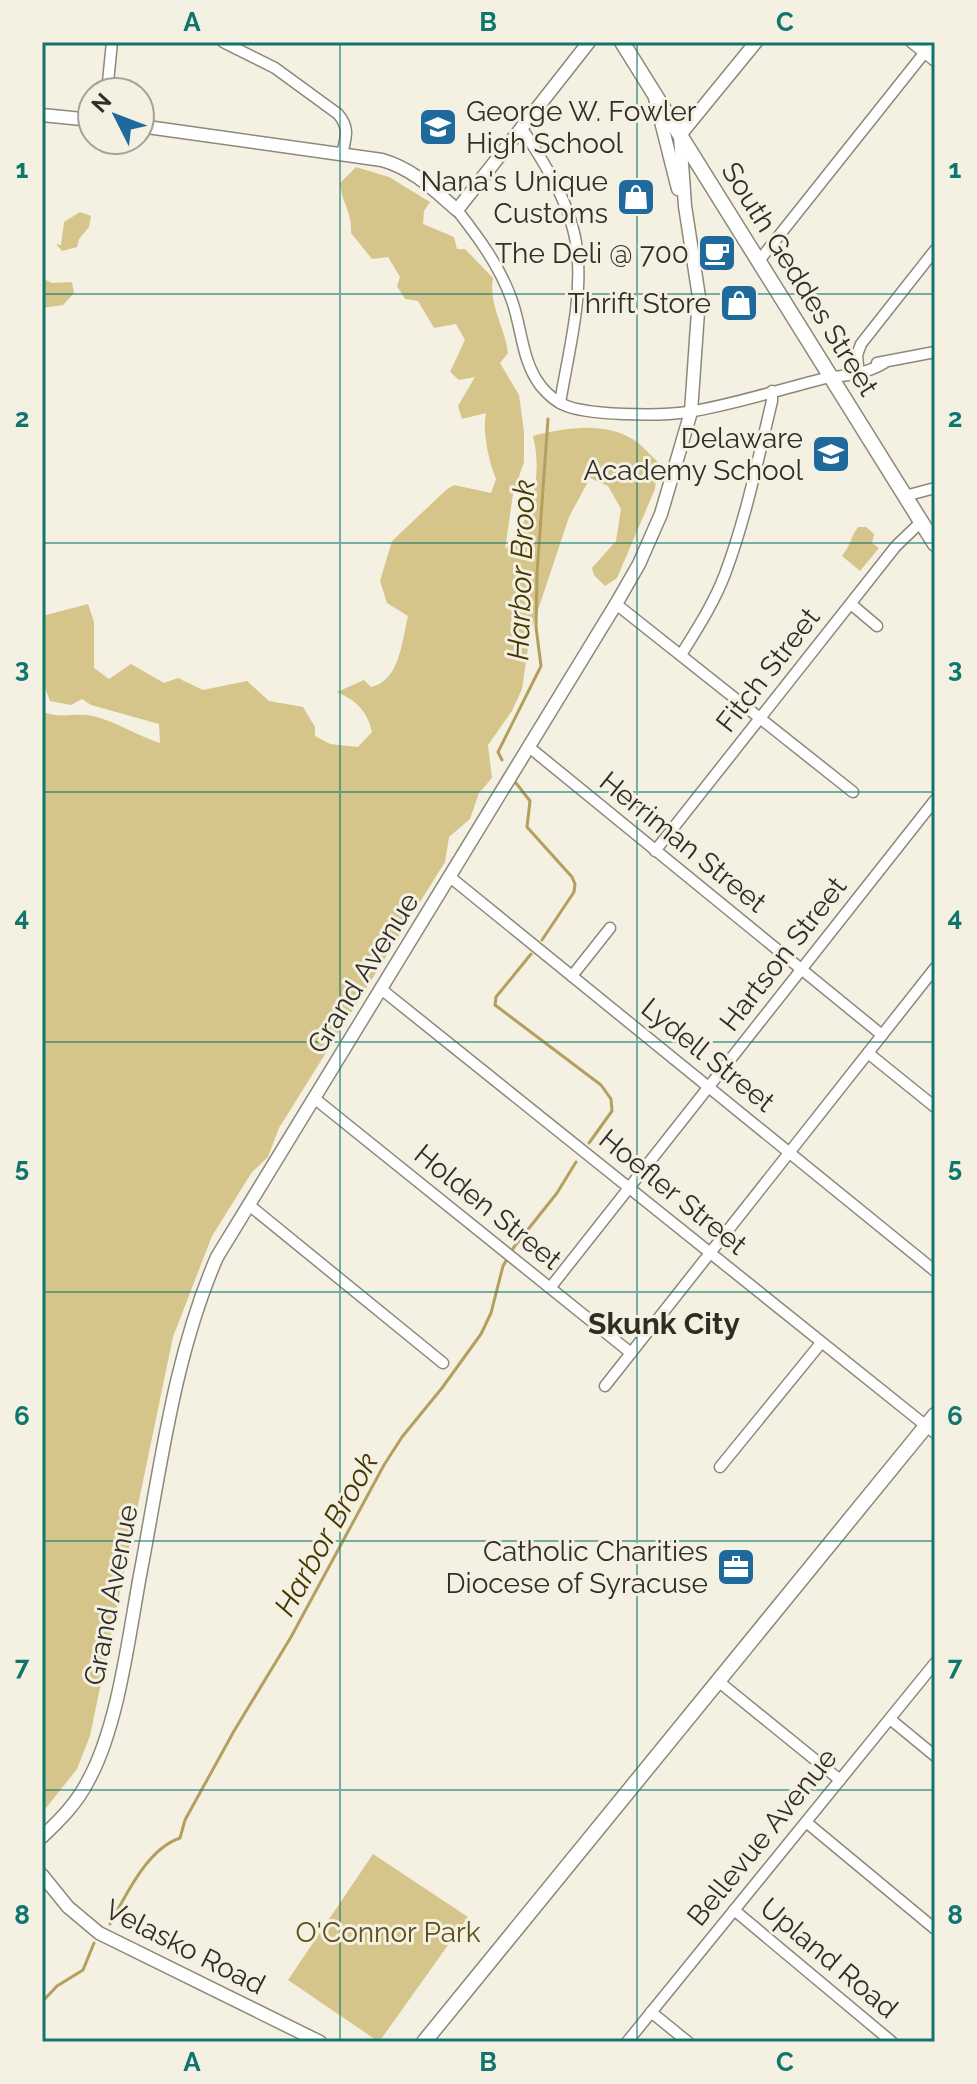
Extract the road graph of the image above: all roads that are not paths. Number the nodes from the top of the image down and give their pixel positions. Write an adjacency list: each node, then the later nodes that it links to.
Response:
1 (112, 42): 10 (street)
2 (223, 42): 17 (street)
3 (589, 42): 14 (street)
4 (622, 42): 11 (main road, South Geddes Street)
5 (756, 42): 16 (street)
6 (911, 42): 8 (street)
7 (933, 42): 8 (street)
8 (925, 53): 9 (street); 21 (street)
9 (935, 61)
10 (109, 76)
11 (655, 96): 16 (main road, South Geddes Street); 18 (street)
12 (42, 115): 13 (street)
13 (76, 118)
14 (521, 127): 19 (street); 27 (street)
15 (156, 128): 17 (street)
16 (680, 135): 18 (street, Grand Avenue); 21 (main road, South Geddes Street)
17 (342, 154): 19 (street)
18 (685, 206): 28 (street, Grand Avenue)
19 (457, 210): 27 (street)
20 (935, 250): 24 (street)
21 (758, 262): 25 (main road, South Geddes Street)
22 (935, 352): 23 (street)
23 (884, 363): 24 (street); 25 (street)
24 (858, 366): 25 (street)
25 (830, 377): 26 (street); 30 (main road, South Geddes Street)
26 (772, 391): 28 (street); 36 (street)
27 (560, 403): 28 (street)
28 (691, 412): 33 (street, Grand Avenue)
29 (935, 488): 30 (street)
30 (905, 496): 31 (main road, South Geddes Street)
31 (921, 522): 32 (main road, South Geddes Street); 34 (street, Fitch Street)
32 (935, 544)
33 (616, 604): 36 (street); 38 (street, Grand Avenue)
34 (851, 604): 35 (street); 37 (street, Fitch Street)
35 (877, 626)
36 (681, 655): 37 (street)
37 (761, 718): 39 (street); 41 (street, Fitch Street)
38 (529, 747): 41 (street, Herriman Street); 42 (street, Grand Avenue)
39 (853, 792)
40 (935, 800): 45 (street, Hartson Street)
41 (655, 851): 45 (street, Herriman Street)
42 (450, 877): 46 (street, Lydell Street); 47 (street, Grand Avenue)
43 (610, 928): 46 (street)
44 (935, 968): 48 (street)
45 (801, 970): 48 (street, Herriman Street); 50 (street, Hartson Street)
46 (572, 976): 50 (street, Lydell Street)
47 (381, 989): 51 (street, Grand Avenue); 54 (street, Hoefler Street)
48 (882, 1035): 49 (street)
49 (868, 1053): 52 (street); 53 (street)
50 (708, 1087): 53 (street, Lydell Street); 54 (street, Hartson Street)
51 (314, 1098): 55 (street, Grand Avenue); 58 (street, Holden Street)
52 (935, 1107)
53 (790, 1153): 56 (street); 57 (street, Lydell Street)
54 (630, 1188): 56 (street, Hoefler Street); 58 (street, Hartson Street)
55 (249, 1205): 61 (street); 71 (street, Grand Avenue)
56 (710, 1253): 59 (street, Hoefler Street); 60 (street)
57 (935, 1271)
58 (550, 1288): 60 (street, Holden Street)
59 (821, 1343): 63 (street, Hoefler Street); 64 (street)
60 (631, 1353): 62 (street)
61 (443, 1363)
62 (605, 1386)
63 (932, 1425): 66 (main road)
64 (720, 1467)
65 (935, 1663): 67 (street, Bellevue Avenue)
66 (718, 1681): 69 (street); 77 (main road)
67 (890, 1719): 68 (street); 69 (street, Bellevue Avenue)
68 (935, 1756)
69 (840, 1780): 70 (street, Bellevue Avenue)
70 (806, 1822): 73 (street, Bellevue Avenue); 74 (street)
71 (42, 1837)
72 (42, 1875): 76 (street, Velasko Road)
73 (734, 1910): 75 (street, Bellevue Avenue); 80 (street, Upland Road)
74 (935, 1929)
75 (651, 2012): 78 (street, Bellevue Avenue); 79 (street)
76 (320, 2042)
77 (424, 2042)
78 (627, 2042)
79 (688, 2042)
80 (892, 2042)

